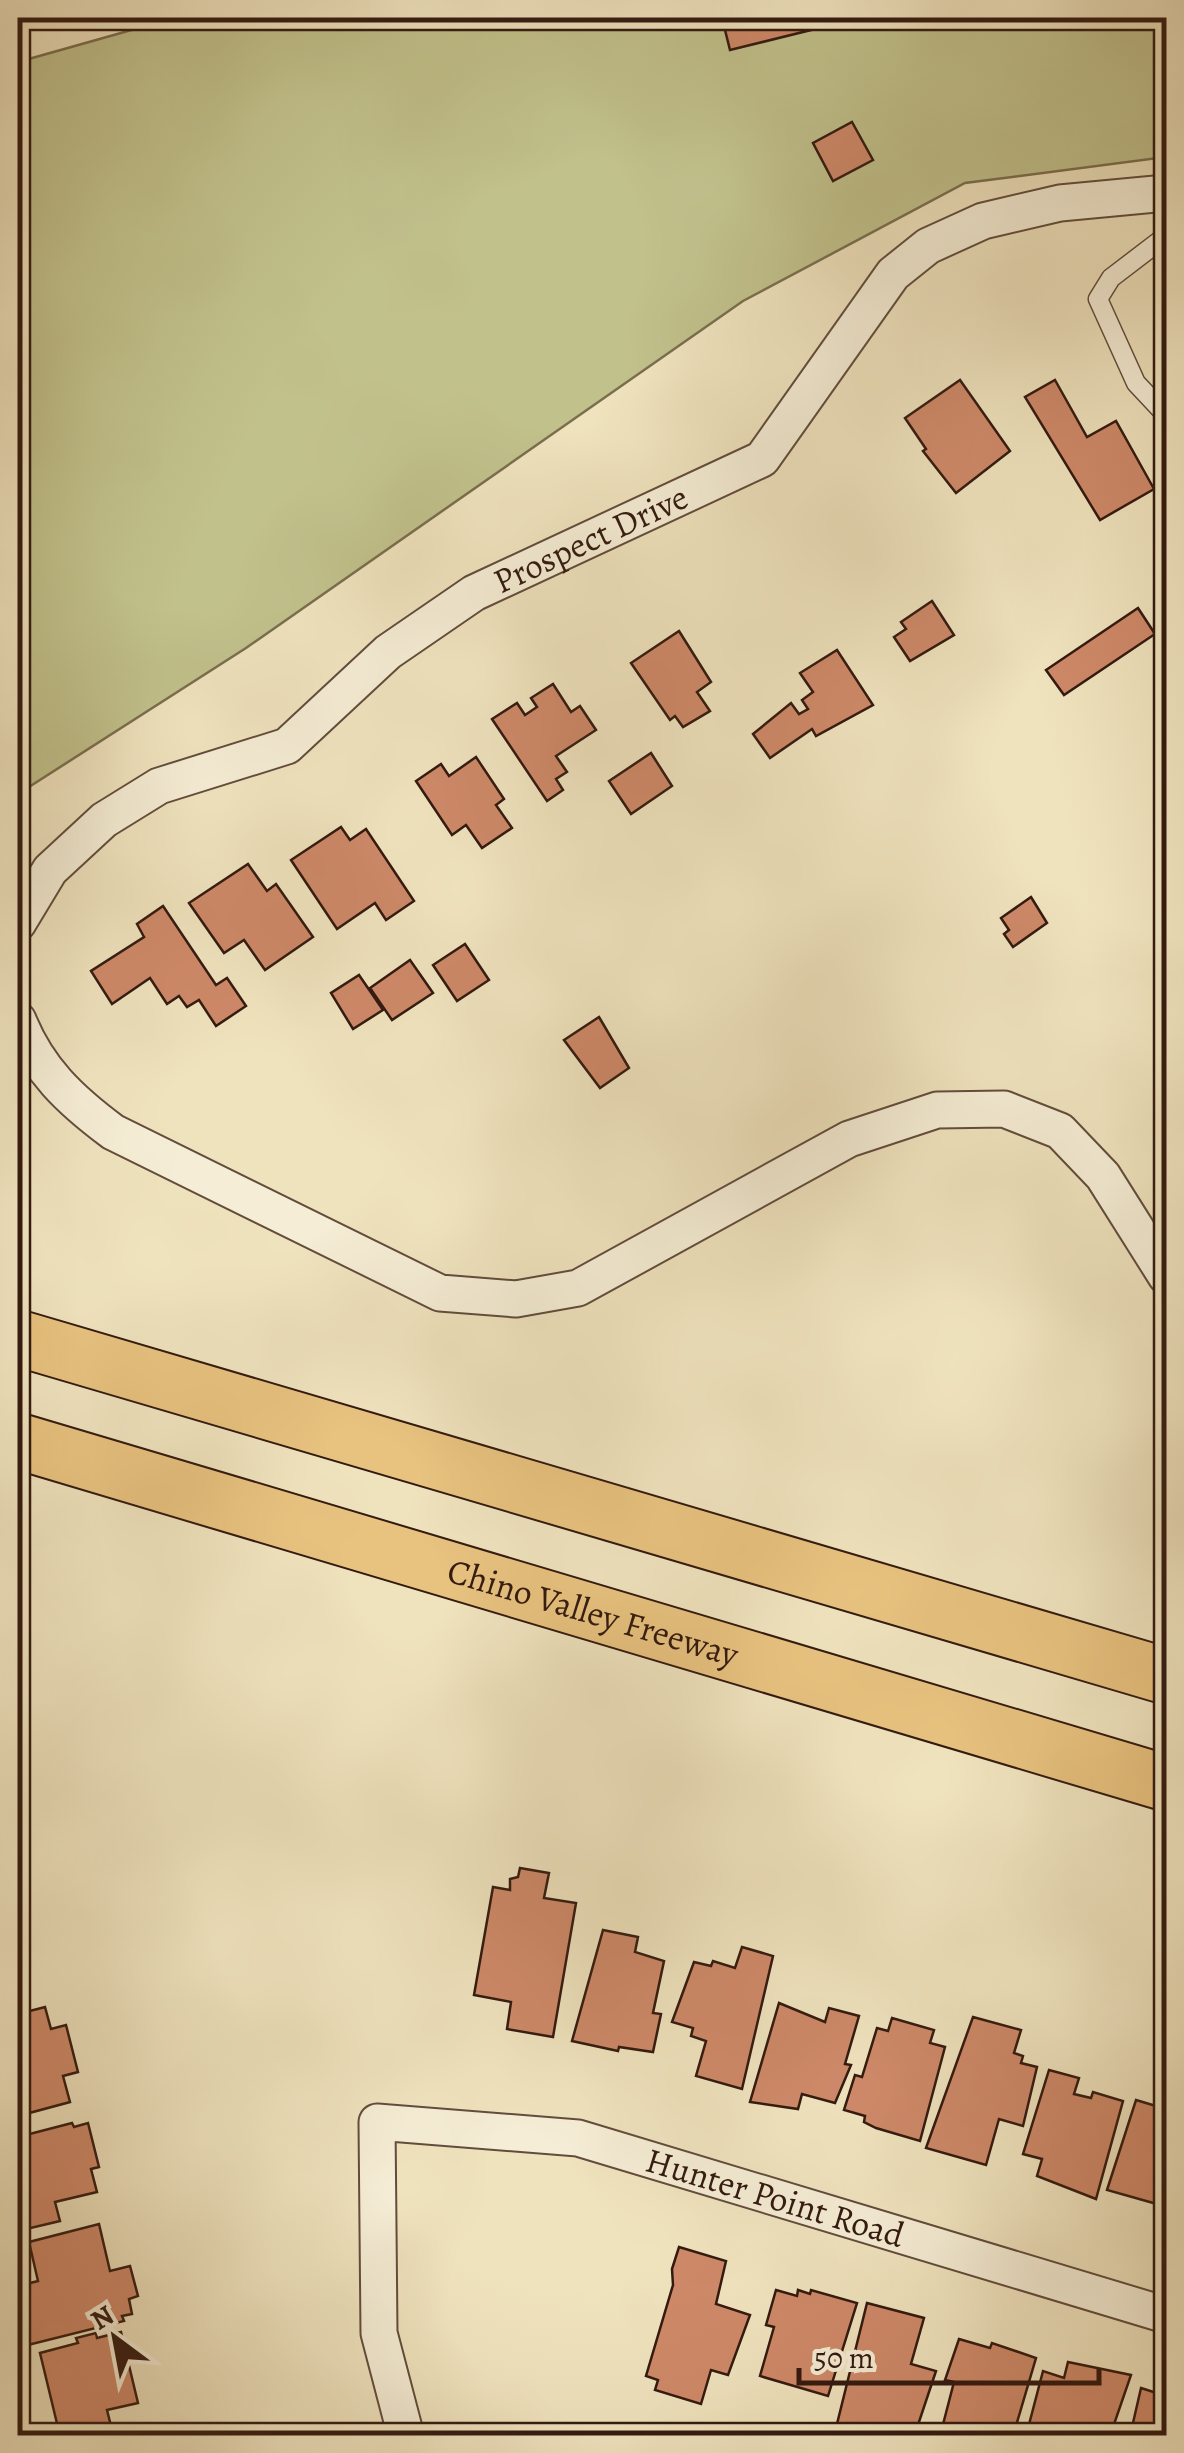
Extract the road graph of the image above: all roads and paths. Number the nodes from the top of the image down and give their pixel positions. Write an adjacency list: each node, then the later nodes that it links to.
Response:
1 (1166, 193): 4 (street, Prospect Drive)
2 (1166, 236): 3 (lane)
3 (1166, 415)
4 (18, 923)
5 (18, 1020): 6 (street)
6 (1166, 1276)
7 (18, 1338): 9 (highway)
8 (18, 1441): 10 (highway, Chino Valley Freeway)
9 (1166, 1676)
10 (1166, 1783)
11 (1166, 2315): 12 (street, Hunter Point Road)
12 (406, 2436)

